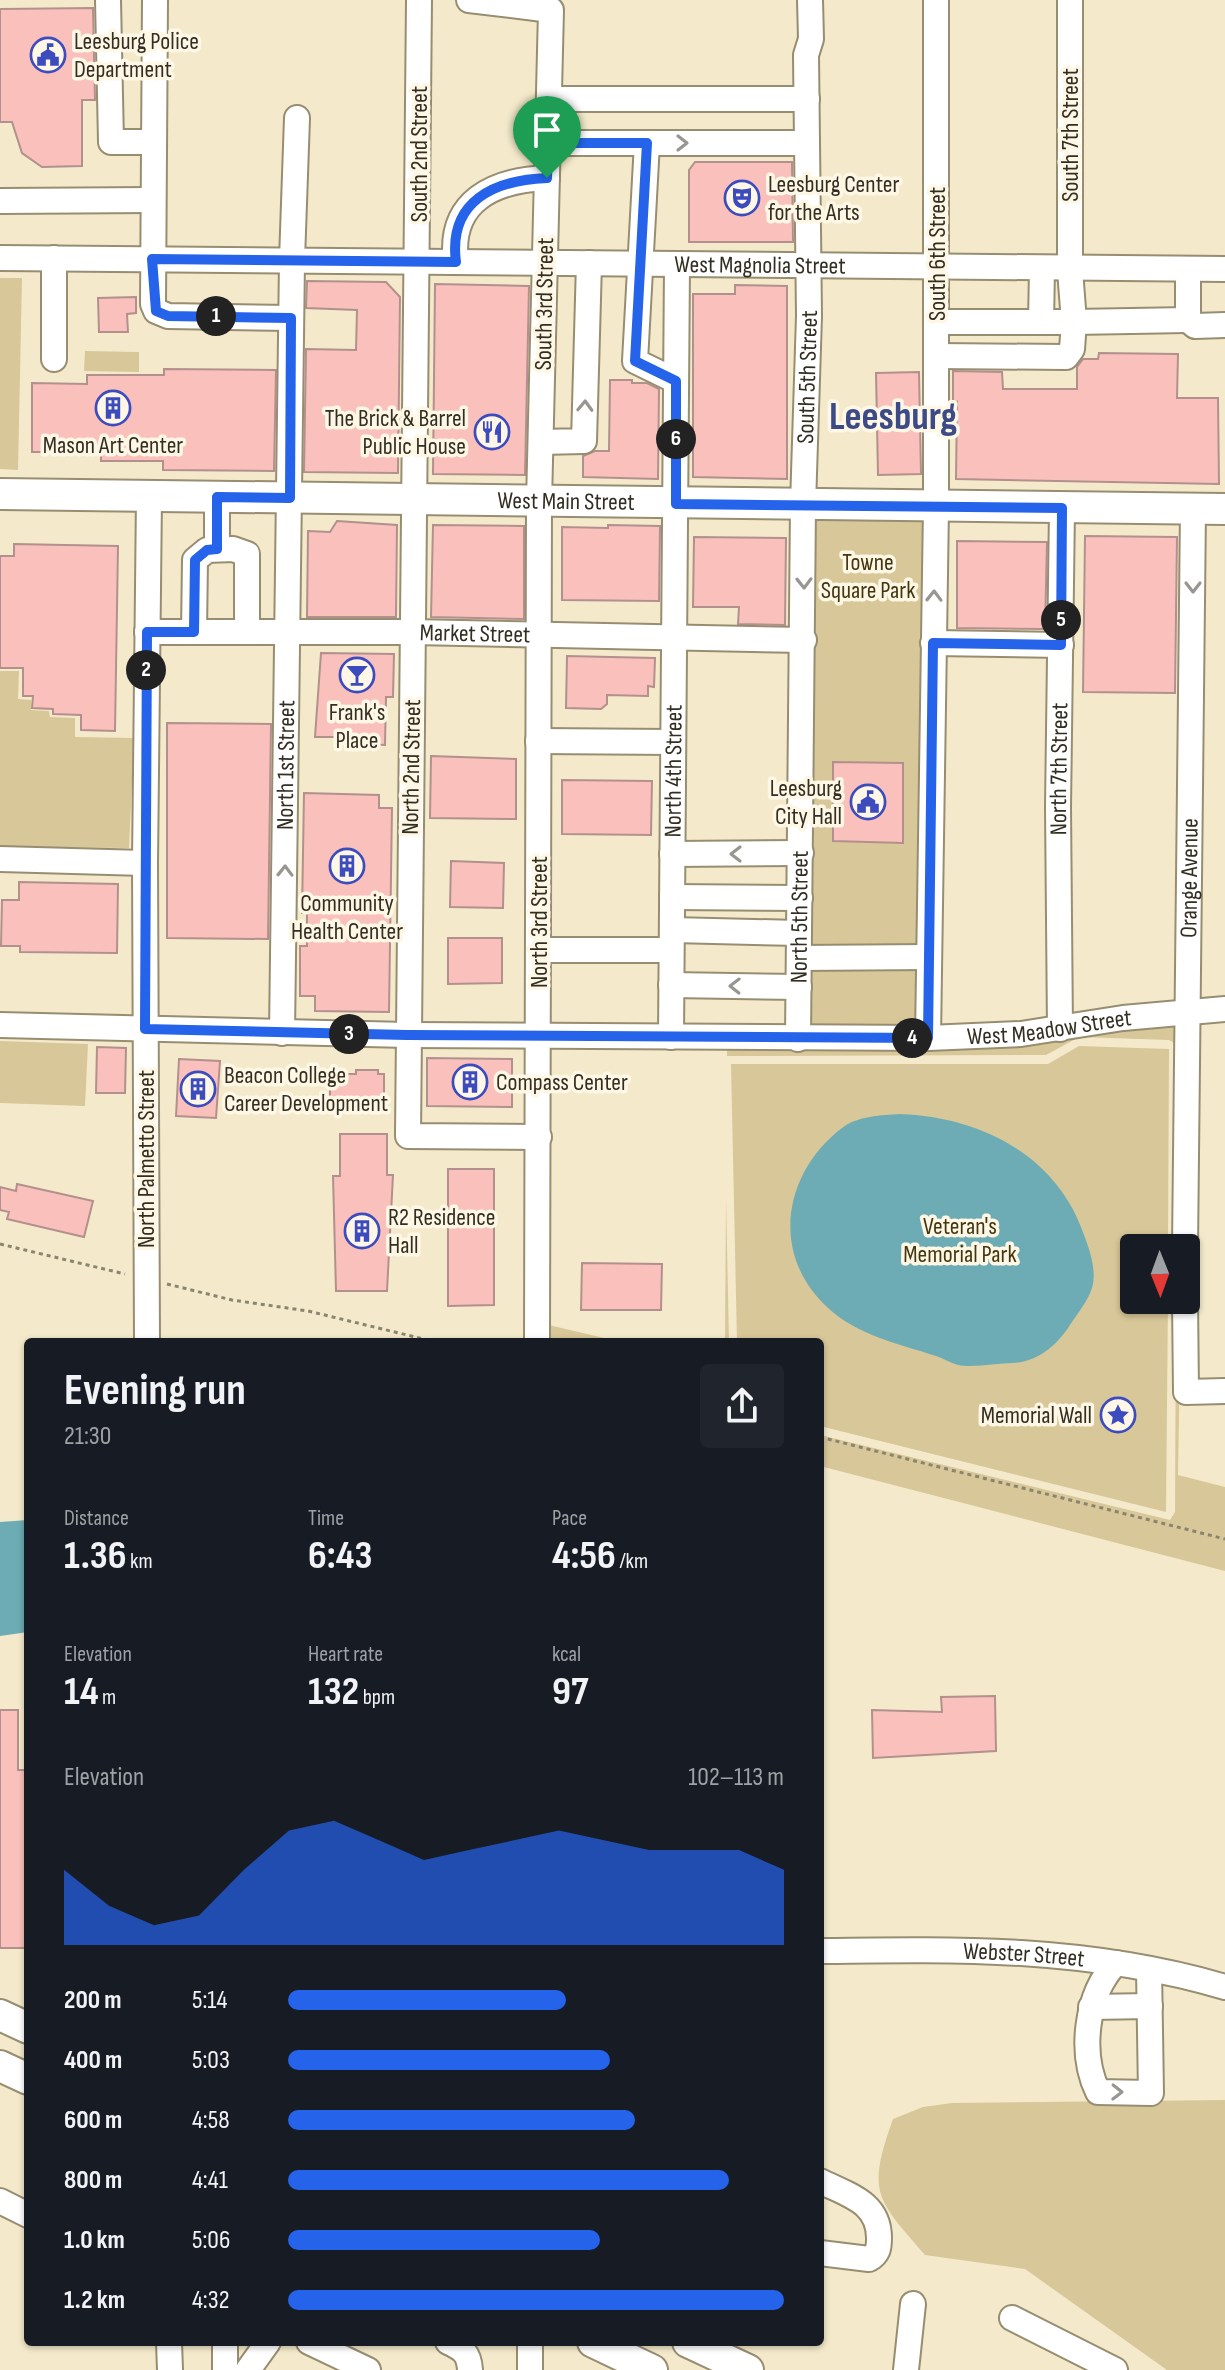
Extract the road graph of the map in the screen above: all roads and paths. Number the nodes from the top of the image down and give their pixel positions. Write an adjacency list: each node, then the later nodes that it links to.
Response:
1 (108, 0): 11 (street)
2 (155, 0): 11 (street)
3 (419, 0): 22 (street, South 2nd Street)
4 (469, 0): 8 (street, South 3rd Street)
5 (810, 0): 9 (street, South 5th Street)
6 (936, 0): 29 (street, South 6th Street)
7 (1070, 0): 33 (street, South 7th Street)
8 (549, 99): 9 (street); 12 (street, South 3rd Street)
9 (807, 99): 14 (street, South 5th Street)
10 (297, 118): 21 (street, North 1st Street)
11 (153, 142): 16 (street)
12 (548, 143): 13 (street); 15 (street, South 3rd Street)
13 (647, 143): 14 (street, one-way to 14); 26 (street)
14 (807, 143): 28 (street, South 5th Street)
15 (547, 178): 23 (street); 24 (street, South 3rd Street)
16 (153, 200): 17 (street); 20 (street)
17 (0, 201)
18 (0, 258): 19 (street, West Magnolia Street)
19 (54, 258): 20 (street, West Magnolia Street); 41 (street)
20 (152, 259): 21 (street, West Magnolia Street); 34 (street)
21 (292, 260): 22 (street, West Magnolia Street); 34 (street, North 1st Street)
22 (418, 261): 23 (street, West Magnolia Street); 48 (street, South 2nd Street)
23 (456, 262): 24 (street, West Magnolia Street)
24 (545, 263): 25 (street, West Magnolia Street); 43 (street, South 3rd Street)
25 (589, 263): 26 (street, West Magnolia Street); 43 (street, one-way to 25)
26 (640, 264): 27 (street, West Magnolia Street); 42 (street)
27 (677, 265): 28 (street, West Magnolia Street); 42 (street, North 4th Street)
28 (809, 267): 29 (street, West Magnolia Street); 51 (street, South 5th Street)
29 (937, 268): 30 (street, West Magnolia Street); 36 (street, South 6th Street)
30 (1042, 269): 33 (street, West Magnolia Street); 37 (street)
31 (1188, 269): 32 (street, West Magnolia Street); 33 (street, West Magnolia Street); 35 (street)
32 (1225, 269)
33 (1070, 270): 38 (street, South 7th Street)
34 (291, 318): 47 (street, North 1st Street)
35 (1188, 320): 38 (street); 39 (street)
36 (936, 322): 37 (street); 40 (street, South 6th Street)
37 (1041, 322): 38 (street)
38 (1074, 322): 40 (street)
39 (1225, 325)
40 (937, 356): 52 (street, South 6th Street)
41 (54, 359)
42 (676, 381): 50 (street, North 4th Street)
43 (541, 442): 49 (street, South 3rd Street)
44 (0, 494): 45 (main road, West Main Street)
45 (149, 496): 46 (main road, West Main Street); 57 (street, North Palmetto Street)
46 (217, 497): 47 (main road, West Main Street); 56 (street)
47 (290, 498): 48 (main road, West Main Street); 60 (street, North 1st Street)
48 (416, 500): 49 (main road, West Main Street); 61 (street, North 2nd Street)
49 (539, 502): 50 (main road, West Main Street); 62 (street, North 3rd Street)
50 (676, 504): 51 (main road, West Main Street); 63 (street, North 4th Street)
51 (803, 505): 52 (main road, West Main Street); 64 (street, North 5th Street, one-way to 64)
52 (936, 507): 53 (main road, West Main Street); 65 (street, South 6th Street, one-way to 52)
53 (1062, 508): 54 (main road, West Main Street); 66 (street, North 7th Street)
54 (1193, 509): 55 (main road, West Main Street); 83 (street, Orange Avenue, one-way to 83)
55 (1225, 509)
56 (217, 549): 58 (street); 59 (street)
57 (147, 632): 58 (street, Market Street); 72 (street, North Palmetto Street)
58 (194, 632): 59 (street, Market Street)
59 (247, 632): 60 (street, Market Street)
60 (288, 632): 61 (street, Market Street); 87 (street, North 1st Street, one-way to 60)
61 (413, 632): 62 (street, Market Street); 88 (street, North 2nd Street)
62 (538, 634): 63 (street, Market Street); 67 (street, North 3rd Street)
63 (675, 637): 64 (street, Market Street); 68 (street, North 4th Street)
64 (804, 640): 69 (street, North 5th Street)
65 (933, 643): 66 (street); 78 (street, South 6th Street)
66 (1061, 645): 86 (street, North 7th Street)
67 (538, 741): 68 (street); 77 (street, North 3rd Street)
68 (673, 742): 70 (street, North 4th Street)
69 (801, 853): 70 (street, one-way to 70); 74 (street, North 5th Street)
70 (672, 854): 73 (street, North 4th Street)
71 (0, 859): 72 (street)
72 (145, 863): 85 (street, North Palmetto Street)
73 (672, 897): 74 (street); 76 (street, North 4th Street)
74 (800, 898): 75 (street, North 5th Street)
75 (799, 933): 76 (street); 79 (street, North 5th Street)
76 (672, 940): 77 (street); 80 (street, North 4th Street)
77 (539, 950): 89 (street, North 3rd Street)
78 (929, 957): 79 (street); 91 (street, South 6th Street)
79 (799, 958): 81 (street, North 5th Street)
80 (671, 985): 81 (street, one-way to 80); 90 (street, North 4th Street)
81 (799, 987): 92 (street, North 5th Street)
82 (1225, 1009): 83 (street, West Meadow Street)
83 (1186, 1012): 86 (street, West Meadow Street); 94 (street, Orange Avenue)
84 (0, 1025): 85 (street, West Meadow Street)
85 (145, 1029): 87 (street, West Meadow Street); 97 (street, North Palmetto Street)
86 (1060, 1029): 91 (street, West Meadow Street)
87 (282, 1033): 88 (street, West Meadow Street)
88 (407, 1035): 89 (street, West Meadow Street); 93 (street, North 2nd Street)
89 (540, 1037): 90 (street, West Meadow Street); 93 (street, North 3rd Street)
90 (671, 1037): 92 (street, West Meadow Street)
91 (928, 1038): 92 (street, West Meadow Street)
92 (798, 1039)
93 (539, 1137): 99 (street, North 3rd Street)
94 (1185, 1234)
95 (308, 1311): 98 (path)
96 (1185, 1314): 100 (street)
97 (147, 1338)
98 (419, 1338)
99 (537, 1338)
100 (1225, 1391)
101 (824, 1438): 102 (path)
102 (1225, 1539)
103 (824, 1951): 104 (street, Webster Street)
104 (1116, 1963): 105 (street, Webster Street); 108 (street)
105 (1149, 1969): 106 (street, Webster Street); 107 (street)
106 (1225, 1987)
107 (1150, 2006): 108 (street); 108 (street, one-way to 107)
108 (1091, 2007)
109 (0, 2015): 110 (main road)
110 (24, 2026)
111 (0, 2066): 112 (main road)
112 (24, 2077)
113 (824, 2183): 116 (street)
114 (0, 2201): 115 (street)
115 (24, 2213)
116 (824, 2253)
117 (913, 2304): 135 (street)
118 (1012, 2318): 136 (street)
119 (169, 2346): 127 (street)
120 (225, 2346): 128 (street)
121 (265, 2346): 129 (street)
122 (317, 2346): 130 (street)
123 (456, 2346): 131 (street)
124 (530, 2346): 132 (street)
125 (601, 2346): 133 (main road)
126 (700, 2346): 134 (main road)
127 (170, 2370)
128 (225, 2370)
129 (248, 2370)
130 (368, 2370)
131 (470, 2370)
132 (530, 2370)
133 (652, 2370)
134 (748, 2370)
135 (906, 2370)
136 (1115, 2370)

